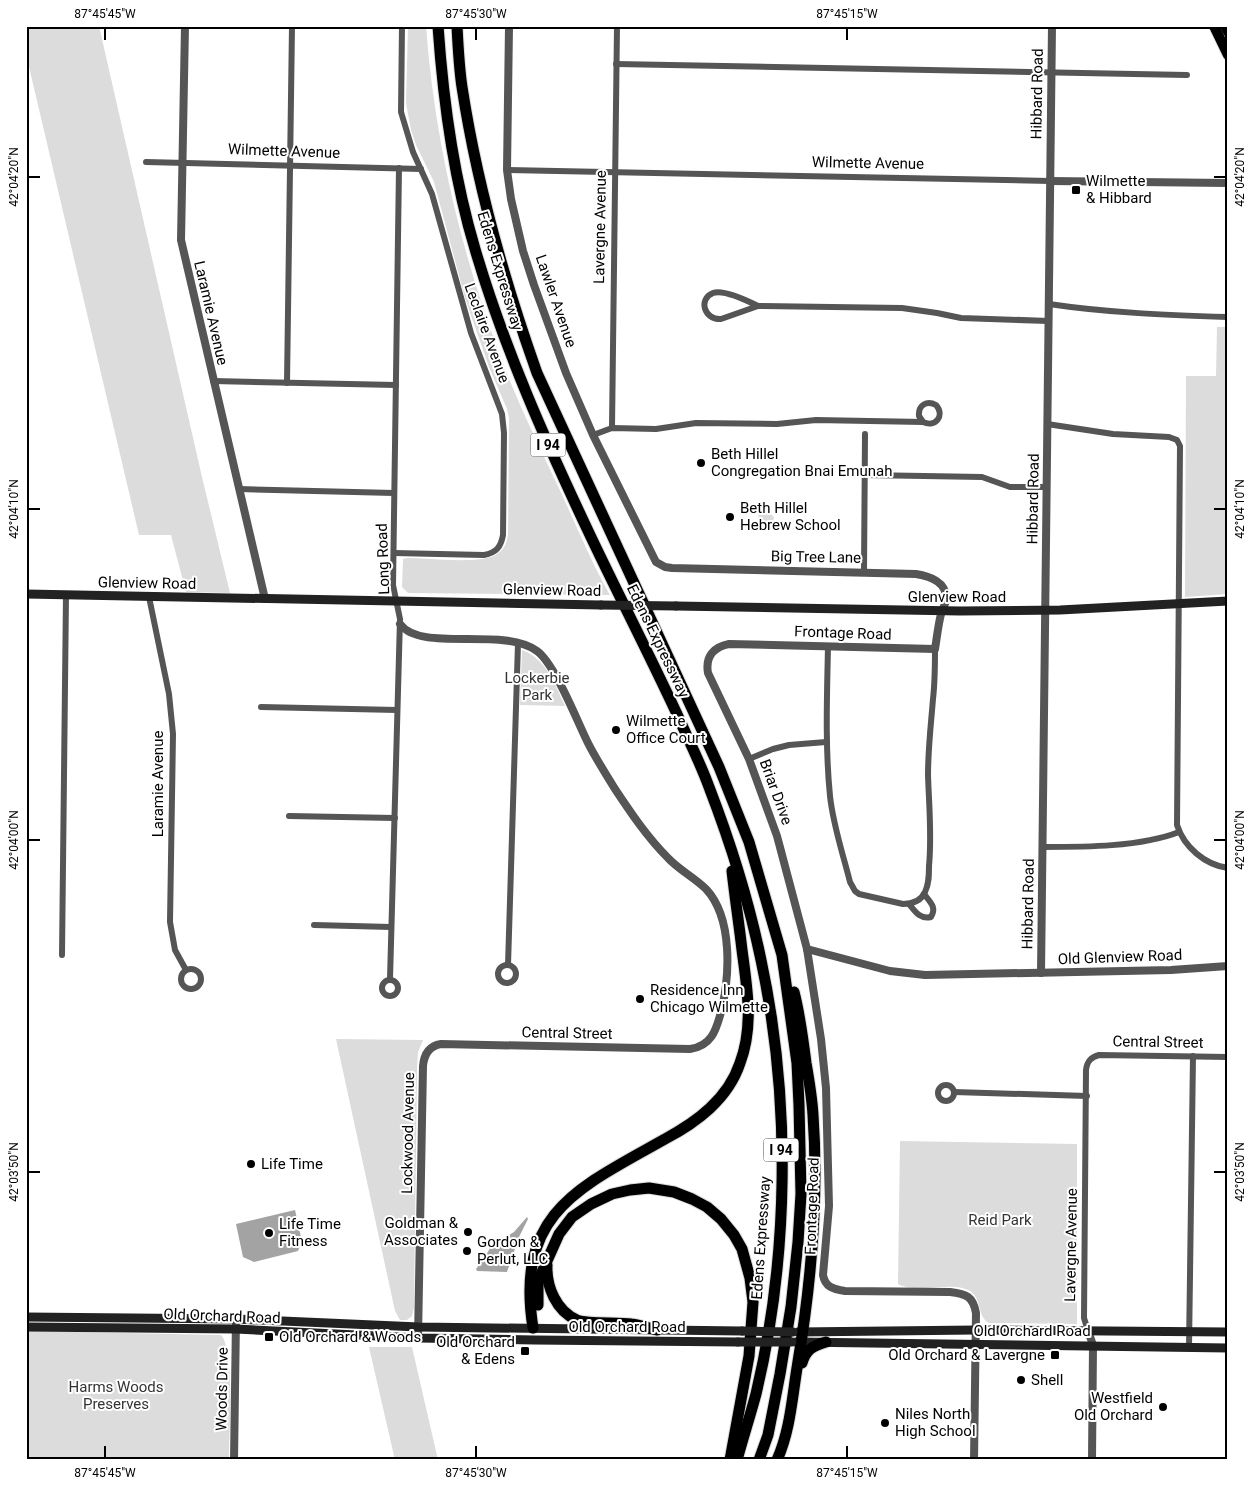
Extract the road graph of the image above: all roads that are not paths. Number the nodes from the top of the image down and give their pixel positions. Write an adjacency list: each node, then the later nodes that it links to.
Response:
1 (185, 26): 17 (street, Laramie Avenue)
2 (292, 26): 18 (street)
3 (402, 26): 20 (street, Leclaire Avenue)
4 (438, 26): 65 (highway, Edens Expressway / I 94)
5 (457, 26): 74 (highway, Edens Expressway / I 94)
6 (509, 26): 21 (street, Lawler Avenue)
7 (617, 26): 13 (street, Lavergne Avenue)
8 (1052, 26): 14 (street, Hibbard Road)
9 (1214, 26): 12 (main road)
10 (1225, 26): 11 (main road)
11 (1228, 32)
12 (1228, 55)
13 (616, 64): 14 (street); 22 (street, Lavergne Avenue)
14 (1051, 72): 15 (street); 23 (street, Hibbard Road)
15 (1187, 75)
16 (146, 162): 17 (street, Wilmette Avenue)
17 (183, 162): 18 (street, Wilmette Avenue); 29 (street, Laramie Avenue)
18 (290, 165): 19 (street, Wilmette Avenue); 30 (street)
19 (399, 168): 20 (street, Wilmette Avenue); 31 (street, Long Road)
20 (421, 169): 41 (street, Leclaire Avenue)
21 (507, 170): 22 (street, Wilmette Avenue); 36 (street, Lawler Avenue)
22 (615, 172): 23 (street, Wilmette Avenue); 34 (street, Lavergne Avenue)
23 (1050, 181): 24 (street, Wilmette Avenue); 25 (street, Hibbard Road)
24 (1228, 183)
25 (1049, 304): 27 (street); 28 (street, Hibbard Road)
26 (758, 306): 26 (street); 28 (street)
27 (1228, 317)
28 (1049, 321): 33 (street, Hibbard Road)
29 (213, 381): 30 (street); 39 (street, Laramie Avenue)
30 (287, 382): 31 (street)
31 (396, 385): 40 (street, Long Road)
32 (923, 422): 34 (street)
33 (1047, 424): 38 (street, Hibbard Road); 50 (street)
34 (612, 428): 36 (street)
35 (866, 434): 37 (street)
36 (593, 435): 42 (street, Lawler Avenue)
37 (865, 475): 38 (street); 43 (street)
38 (1046, 487): 51 (street, Hibbard Road)
39 (239, 489): 40 (street); 47 (street, Laramie Avenue)
40 (394, 493): 41 (street, Long Road)
41 (394, 552): 48 (street, Long Road)
42 (659, 565): 43 (street, Big Tree Lane)
43 (864, 572): 52 (street, Big Tree Lane)
44 (26, 594): 45 (main road, Glenview Road)
45 (66, 595): 46 (main road, Glenview Road); 73 (street)
46 (149, 597): 47 (main road, Glenview Road); 77 (street, Laramie Avenue)
47 (265, 599): 48 (main road, Glenview Road)
48 (397, 601): 52 (main road, Glenview Road, bridge); 53 (street, Long Road)
49 (1228, 601): 50 (main road, Glenview Road)
50 (1179, 604): 51 (main road, Glenview Road); 64 (street)
51 (1045, 611): 52 (main road, Glenview Road); 66 (street, Hibbard Road)
52 (942, 612): 56 (street)
53 (400, 624): 54 (street); 59 (street, Long Road)
54 (518, 643): 75 (street); 80 (street, Central Street)
55 (828, 646): 56 (street, Frontage Road); 57 (street, Frontage Road); 60 (street)
56 (935, 649): 68 (street)
57 (713, 651): 61 (street, Briar Drive)
58 (260, 707): 59 (street)
59 (397, 710): 63 (street, Long Road)
60 (826, 742): 61 (street); 69 (street)
61 (749, 759): 72 (street, Briar Drive)
62 (289, 816): 63 (street)
63 (395, 818): 71 (street, Long Road)
64 (1180, 832): 66 (street); 67 (street)
65 (728, 841): 91 (highway); 108 (highway, Edens Expressway / I 94)
66 (1042, 847): 78 (street, Hibbard Road)
67 (1228, 868)
68 (924, 894): 69 (street); 69 (street)
69 (909, 904)
70 (314, 925): 71 (street)
71 (392, 927): 79 (street, Long Road)
72 (807, 949): 78 (street, Old Glenview Road); 94 (street, Frontage Road)
73 (62, 955)
74 (782, 955): 98 (highway); 109 (highway, Edens Expressway / I 94)
75 (508, 965)
76 (1228, 966): 78 (street, Old Glenview Road)
77 (186, 970)
78 (1041, 973)
79 (390, 979)
80 (428, 1050): 90 (street, Lockwood Avenue)
81 (1194, 1056): 82 (street, Central Street); 83 (street, Central Street); 96 (street)
82 (1228, 1057)
83 (1089, 1060): 85 (street, Lavergne Avenue)
84 (954, 1092): 85 (street)
85 (1087, 1096): 95 (street, Lavergne Avenue)
86 (548, 1258): 91 (highway); 93 (highway); 107 (highway)
87 (26, 1317): 88 (main road, Old Orchard Road)
88 (236, 1319): 90 (main road, Old Orchard Road); 92 (street, Woods Drive)
89 (26, 1327): 92 (main road, Old Orchard Road)
90 (419, 1327): 91 (main road, Old Orchard Road); 99 (street, Lockwood Avenue)
91 (534, 1328): 93 (main road, Old Orchard Road)
92 (236, 1330): 99 (main road, Old Orchard Road); 106 (street, Woods Drive)
93 (657, 1330): 98 (main road, Old Orchard Road, bridge)
94 (976, 1330): 95 (main road, Old Orchard Road); 98 (main road, Old Orchard Road); 101 (street)
95 (1088, 1331): 96 (main road, Old Orchard Road); 102 (street, Lavergne Avenue)
96 (1189, 1332): 97 (main road, Old Orchard Road); 103 (street)
97 (1228, 1332)
98 (797, 1337): 99 (main road, Old Orchard Road, bridge); 100 (main road, Old Orchard Road); 105 (highway)
99 (418, 1338)
100 (826, 1342): 101 (main road, Old Orchard Road); 105 (highway)
101 (976, 1345): 102 (main road, Old Orchard Road); 111 (street)
102 (1093, 1345): 103 (main road, Old Orchard Road); 112 (street, Lavergne Avenue)
103 (1189, 1348): 104 (main road, Old Orchard Road)
104 (1228, 1348)
105 (789, 1421): 110 (highway)
106 (234, 1460)
107 (730, 1460)
108 (737, 1460)
109 (759, 1460)
110 (777, 1460)
111 (974, 1460)
112 (1092, 1460)

